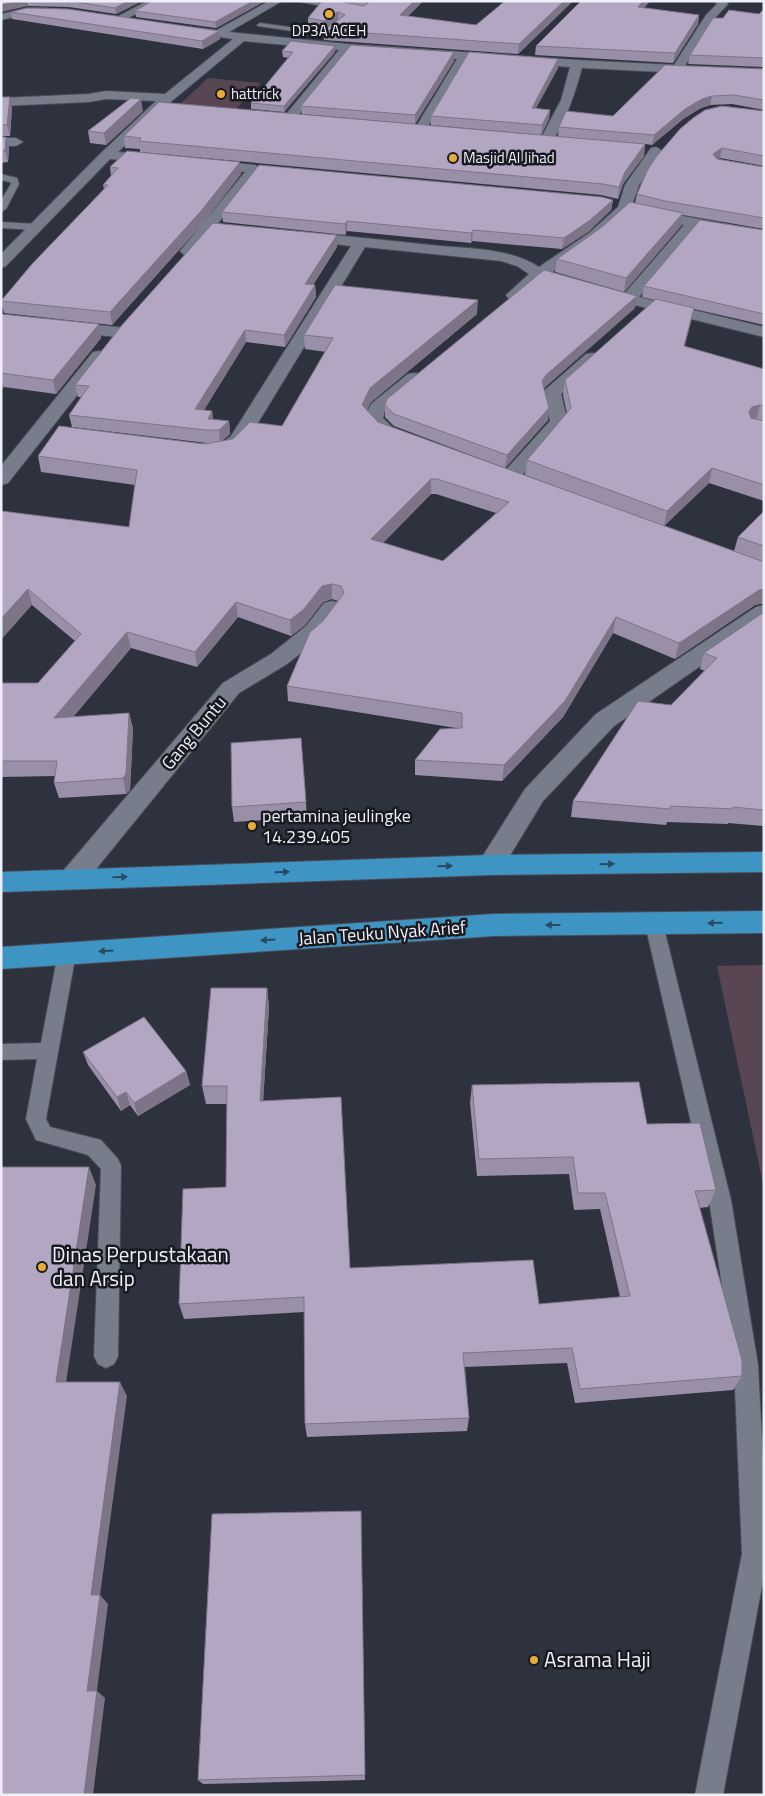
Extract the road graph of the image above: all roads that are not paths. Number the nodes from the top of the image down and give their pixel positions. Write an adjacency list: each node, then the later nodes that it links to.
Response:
1 (156, 1): 9 (street)
2 (277, 1): 13 (street)
3 (299, 1): 5 (lane)
4 (719, 1): 22 (street)
5 (354, 10)
6 (59, 12): 8 (street)
7 (274, 16): 10 (lane)
8 (1, 17)
9 (136, 22)
10 (260, 25): 14 (lane); 15 (lane)
11 (173, 27): 13 (street)
12 (333, 29): 14 (lane)
13 (219, 33): 15 (street)
14 (326, 34): 16 (lane)
15 (242, 37): 16 (street); 25 (street)
16 (312, 44): 18 (street)
17 (536, 46): 20 (street)
18 (347, 47): 19 (street); 26 (street)
19 (465, 55): 20 (street); 27 (street)
20 (523, 59): 21 (street)
21 (577, 64): 22 (street); 30 (street)
22 (676, 69): 23 (street)
23 (764, 73)
24 (1, 102): 25 (street)
25 (167, 105): 32 (street)
26 (308, 119)
27 (439, 131)
28 (1, 142): 29 (street)
29 (16, 142)
30 (565, 142)
31 (638, 149): 34 (street)
32 (107, 155): 38 (street); 39 (street)
33 (1, 177): 35 (lane)
34 (618, 205): 36 (street); 46 (street)
35 (1, 209)
36 (693, 224): 42 (street); 47 (street)
37 (1, 225): 38 (lane)
38 (36, 227): 44 (street)
39 (209, 227): 40 (street); 45 (street)
40 (228, 229)
41 (285, 234): 43 (street)
42 (764, 236)
43 (361, 241): 46 (street); 56 (street)
44 (1, 263)
45 (176, 265)
46 (539, 274): 47 (street); 48 (street)
47 (628, 300): 50 (street)
48 (502, 304)
49 (1, 320): 53 (street)
50 (764, 332)
51 (603, 348): 58 (street)
52 (429, 366): 55 (street)
53 (40, 431): 54 (street); 57 (street)
54 (60, 434)
55 (421, 445)
56 (207, 451)
57 (1, 480)
58 (527, 484)
59 (332, 608): 63 (street, Gang Buntu)
60 (764, 612): 62 (street)
61 (764, 862): 62 (highway, one-way to 61)
62 (490, 865): 63 (highway, one-way to 62)
63 (73, 878): 64 (highway)
64 (1, 882)
65 (764, 922): 66 (highway, Jalan Teuku Nyak Arief, one-way to 66)
66 (654, 924): 67 (highway, Jalan Teuku Nyak Arief, one-way to 67); 72 (lane)
67 (67, 953): 68 (highway, Jalan Teuku Nyak Arief); 69 (lane)
68 (1, 958)
69 (49, 1051): 70 (lane); 71 (lane)
70 (1, 1052)
71 (106, 1356)
72 (709, 1795)

